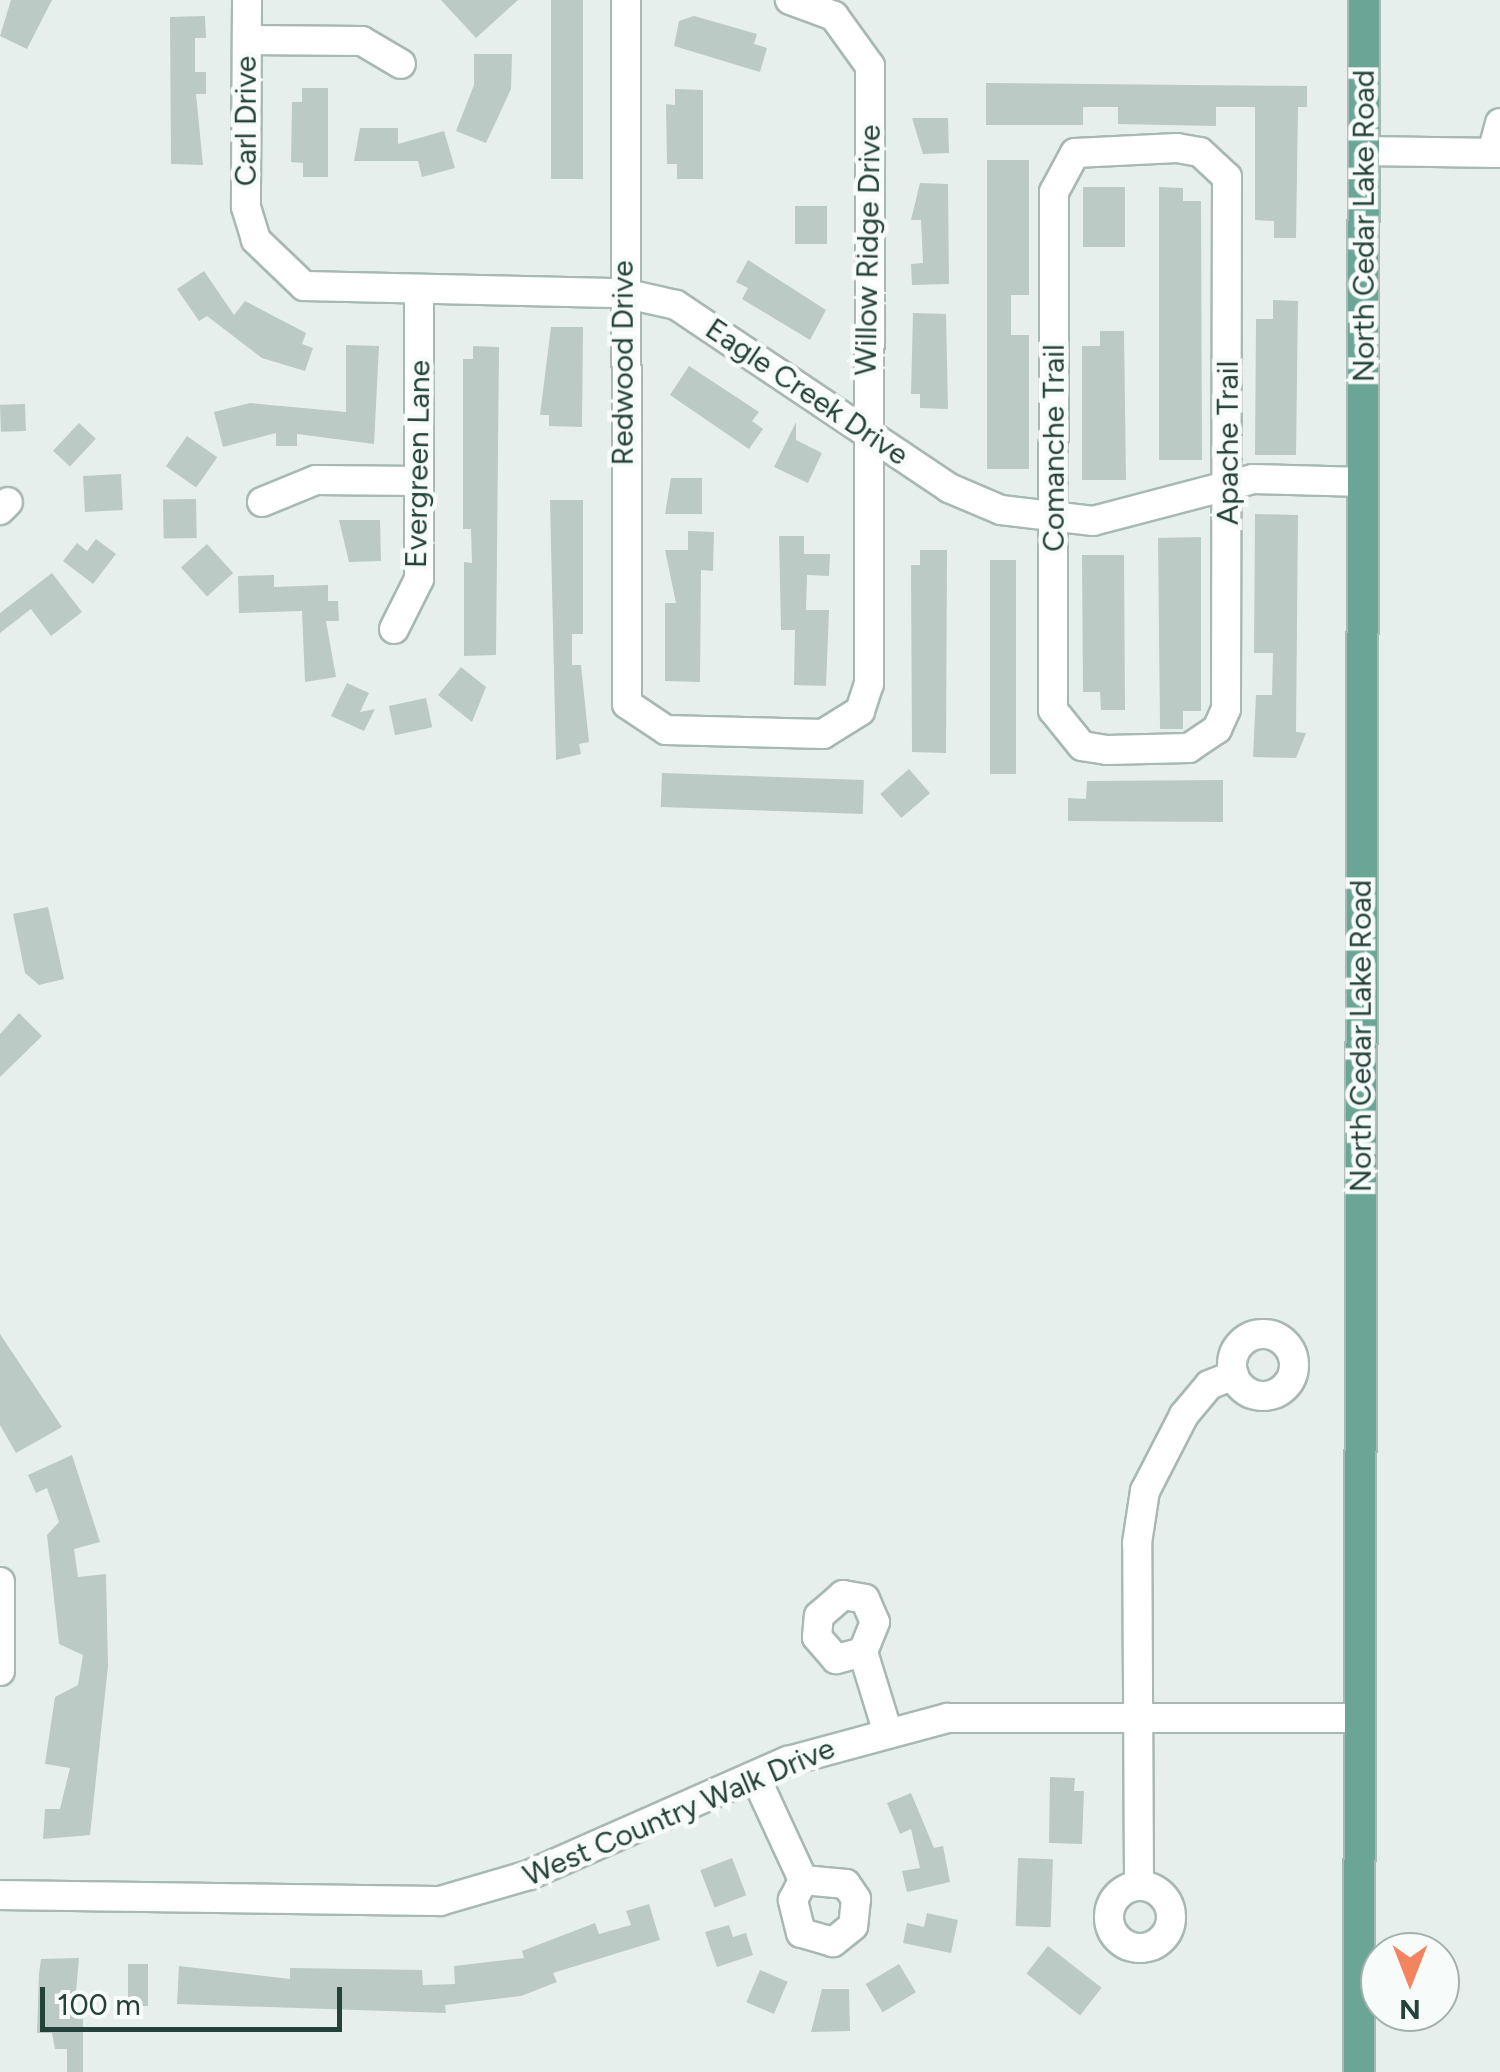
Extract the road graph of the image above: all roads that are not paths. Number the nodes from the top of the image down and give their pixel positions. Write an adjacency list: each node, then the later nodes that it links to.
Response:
1 (247, 0): 5 (street, Carl Drive)
2 (626, 0): 13 (street, Redwood Drive)
3 (790, 0): 14 (street, Willow Ridge Drive)
4 (1364, 0): 8 (main road, North Cedar Lake Road)
5 (247, 40): 6 (street); 11 (street, Carl Drive)
6 (400, 64)
7 (1500, 124): 9 (street)
8 (1364, 150): 9 (street); 16 (main road, North Cedar Lake Road)
9 (1496, 153)
10 (1062, 164): 17 (street, Apache Trail); 19 (street, Comanche Trail)
11 (256, 240): 12 (street, Eagle Creek Drive)
12 (419, 293): 13 (street, Eagle Creek Drive); 15 (street, Evergreen Lane)
13 (623, 293): 14 (street, Eagle Creek Drive); 21 (street, Redwood Drive)
14 (866, 432): 19 (street, Eagle Creek Drive); 21 (street, Willow Ridge Drive)
15 (419, 480): 18 (street); 20 (street, Evergreen Lane)
16 (1364, 482): 17 (street, Eagle Creek Drive); 28 (main road, North Cedar Lake Road)
17 (1227, 484): 19 (street, Eagle Creek Drive); 22 (street, Apache Trail)
18 (262, 502)
19 (1054, 518): 22 (street, Comanche Trail)
20 (394, 629)
21 (842, 726)
22 (1064, 731)
23 (1234, 1376): 27 (street)
24 (0, 1582): 26 (street)
25 (863, 1652): 29 (street)
26 (0, 1671)
27 (1136, 1716): 28 (street, West Country Walk Drive); 29 (street, West Country Walk Drive); 32 (street)
28 (1357, 1718): 34 (main road, North Cedar Lake Road)
29 (887, 1730): 30 (street, West Country Walk Drive)
30 (755, 1776): 31 (street); 33 (street, West Country Walk Drive)
31 (803, 1880)
32 (1138, 1880)
33 (0, 1895)
34 (1359, 2072)

